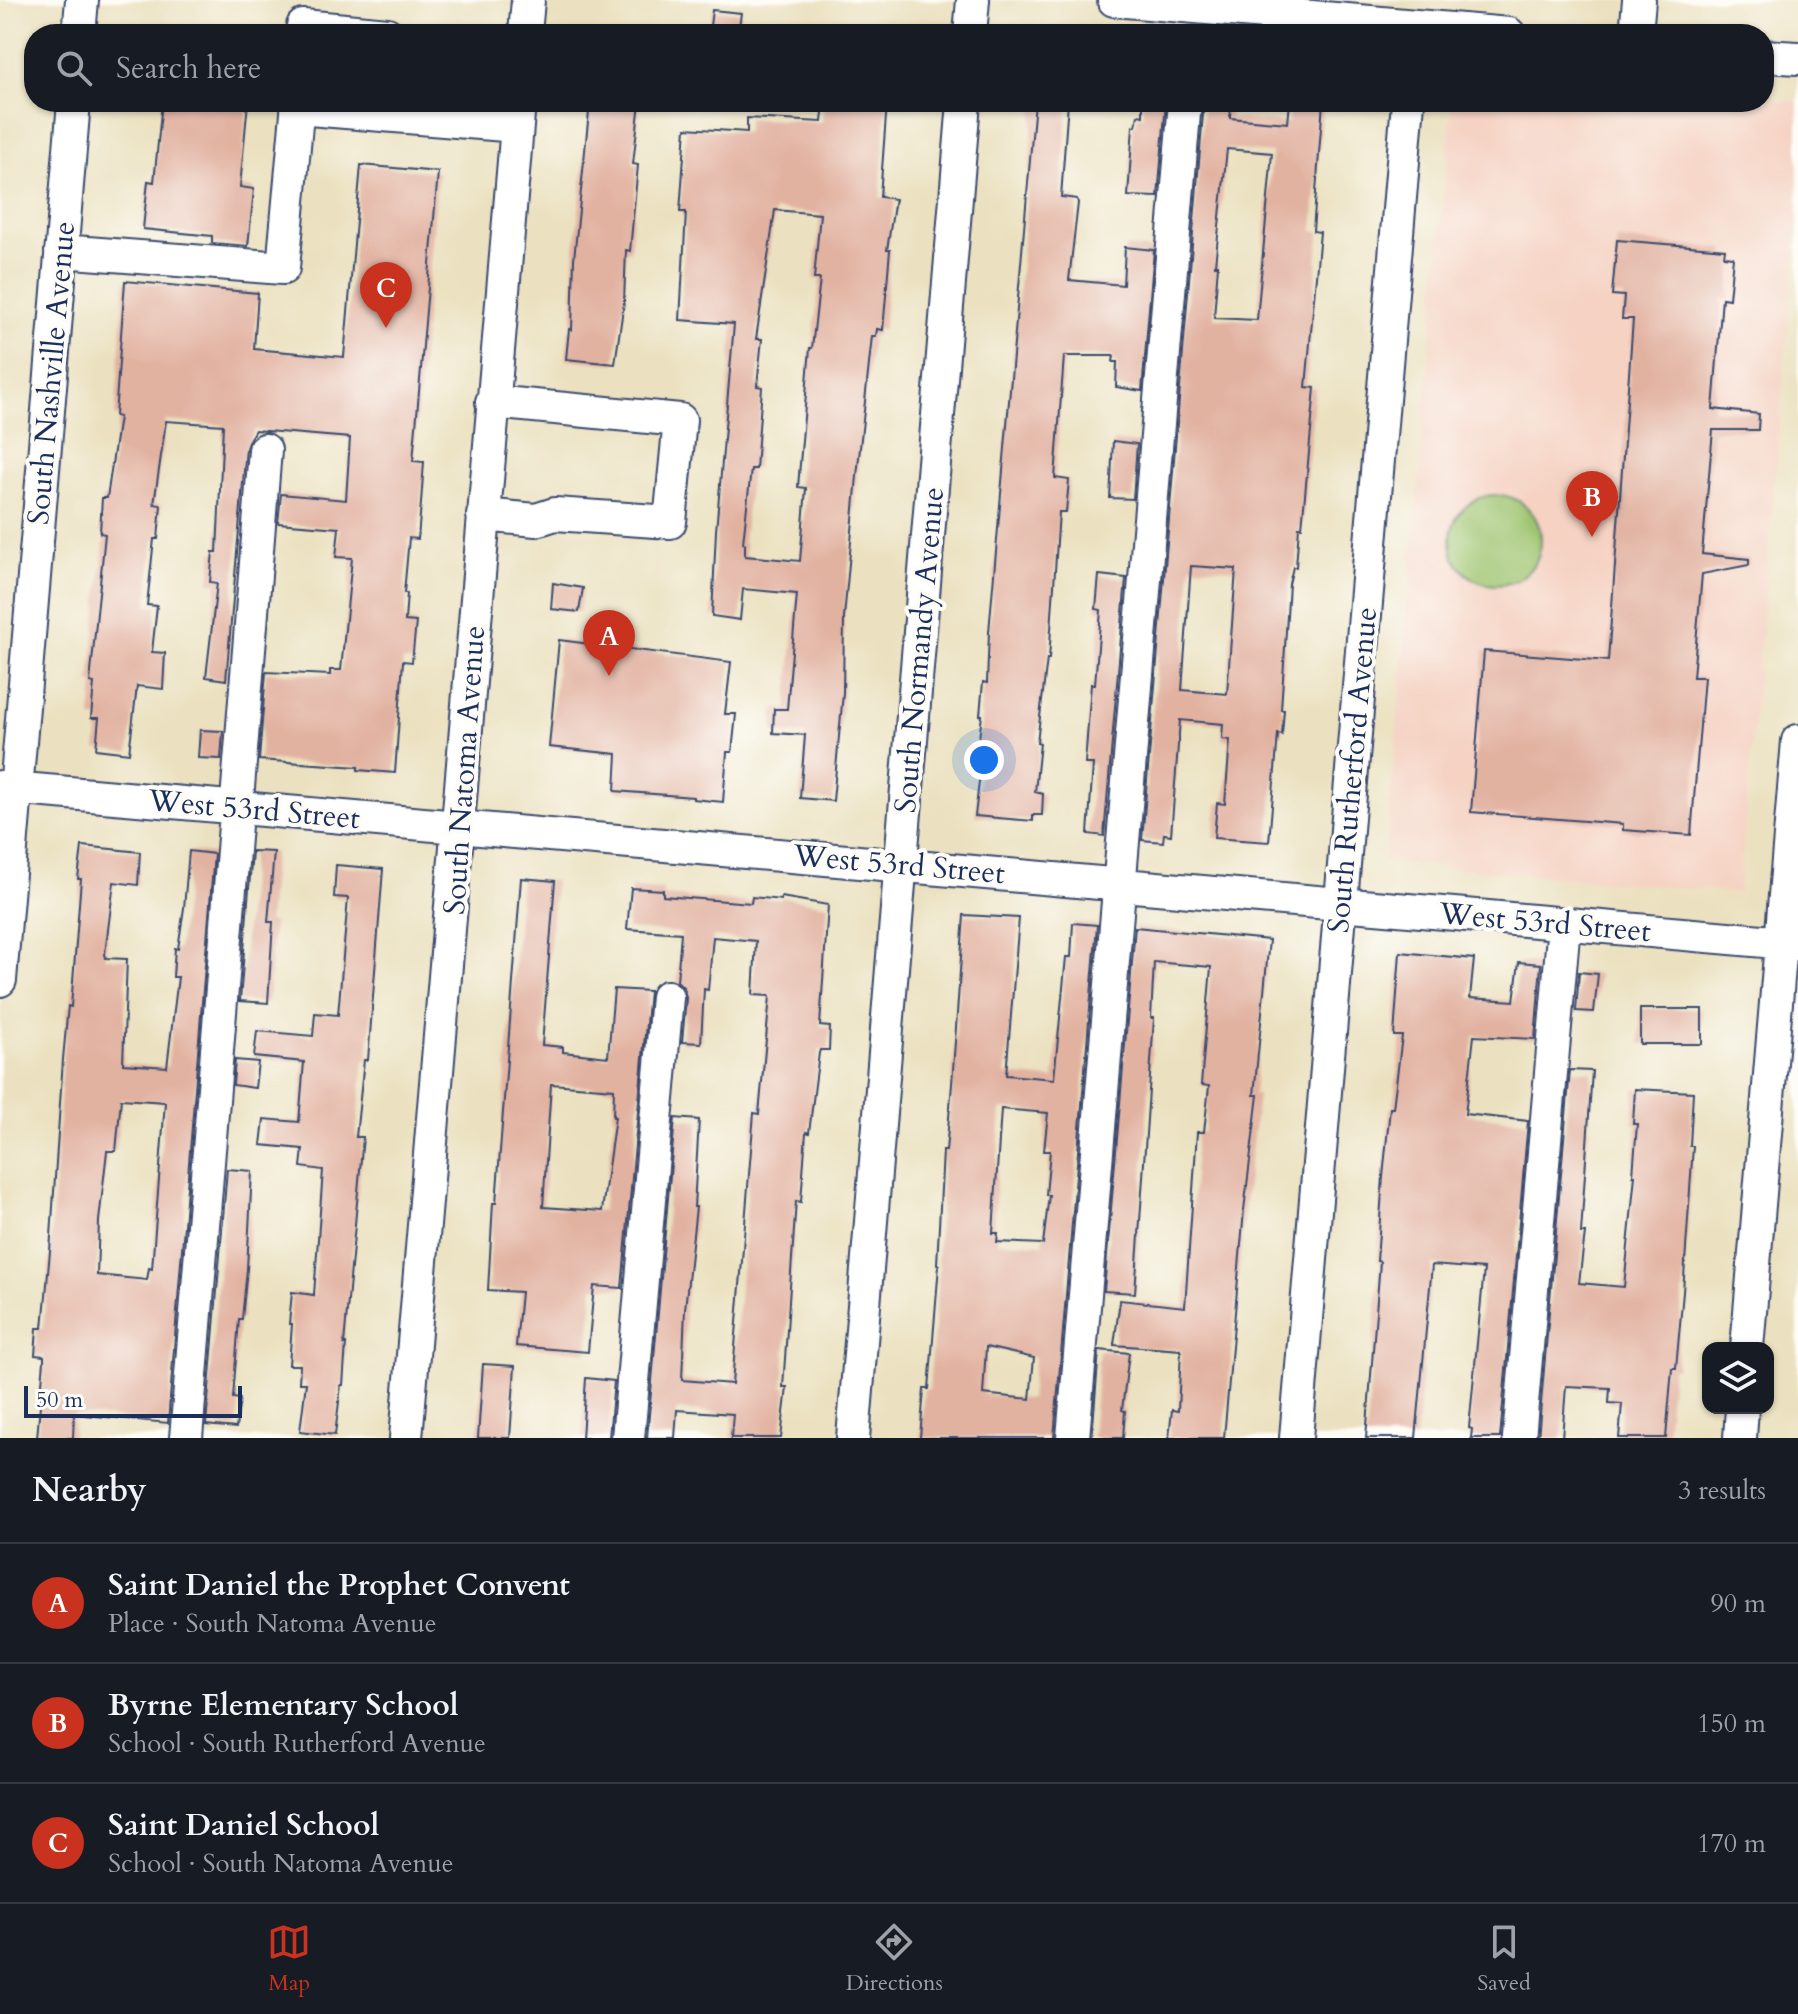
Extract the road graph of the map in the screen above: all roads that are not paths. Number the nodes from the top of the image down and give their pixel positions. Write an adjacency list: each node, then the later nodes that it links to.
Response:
1 (82, 0): 9 (street)
2 (528, 0): 11 (street)
3 (973, 0): 12 (street)
4 (1114, 0): 6 (street)
5 (1639, 0): 14 (street)
6 (1193, 14): 8 (street)
7 (304, 20): 10 (street)
8 (1415, 20): 13 (street)
9 (80, 24)
10 (328, 24)
11 (526, 24)
12 (971, 24)
13 (1442, 24)
14 (1637, 24)
15 (1774, 57): 16 (street)
16 (1798, 58)
17 (73, 112): 24 (street, South Nashville Avenue)
18 (296, 112): 24 (street)
19 (469, 112): 23 (street)
20 (963, 112): 32 (street, South Normandy Avenue)
21 (1184, 112): 33 (street)
22 (1407, 112): 34 (street, South Rutherford Avenue)
23 (518, 114): 25 (street, South Natoma Avenue)
24 (61, 251): 29 (street, South Nashville Avenue)
25 (492, 402): 27 (street, South Natoma Avenue); 27 (street)
26 (265, 450): 30 (street)
27 (483, 515): 31 (street, South Natoma Avenue)
28 (1798, 741): 36 (street)
29 (8, 788): 30 (street, West 53rd Street); 37 (street, South Nashville Avenue)
30 (237, 807): 31 (street, West 53rd Street); 41 (street)
31 (460, 826): 32 (street, West 53rd Street); 42 (street, South Natoma Avenue)
32 (902, 865): 33 (street, West 53rd Street); 44 (street, South Normandy Avenue)
33 (1120, 883): 34 (street, West 53rd Street); 45 (street)
34 (1340, 903): 35 (street, West 53rd Street); 46 (street, South Rutherford Avenue)
35 (1564, 924): 36 (street, West 53rd Street); 47 (street)
36 (1789, 943): 39 (street)
37 (0, 980)
38 (667, 997): 43 (street)
39 (1748, 1342)
40 (1742, 1414): 48 (street)
41 (186, 1438)
42 (406, 1438)
43 (628, 1438)
44 (853, 1438)
45 (1073, 1438)
46 (1296, 1438)
47 (1519, 1438)
48 (1740, 1438)

